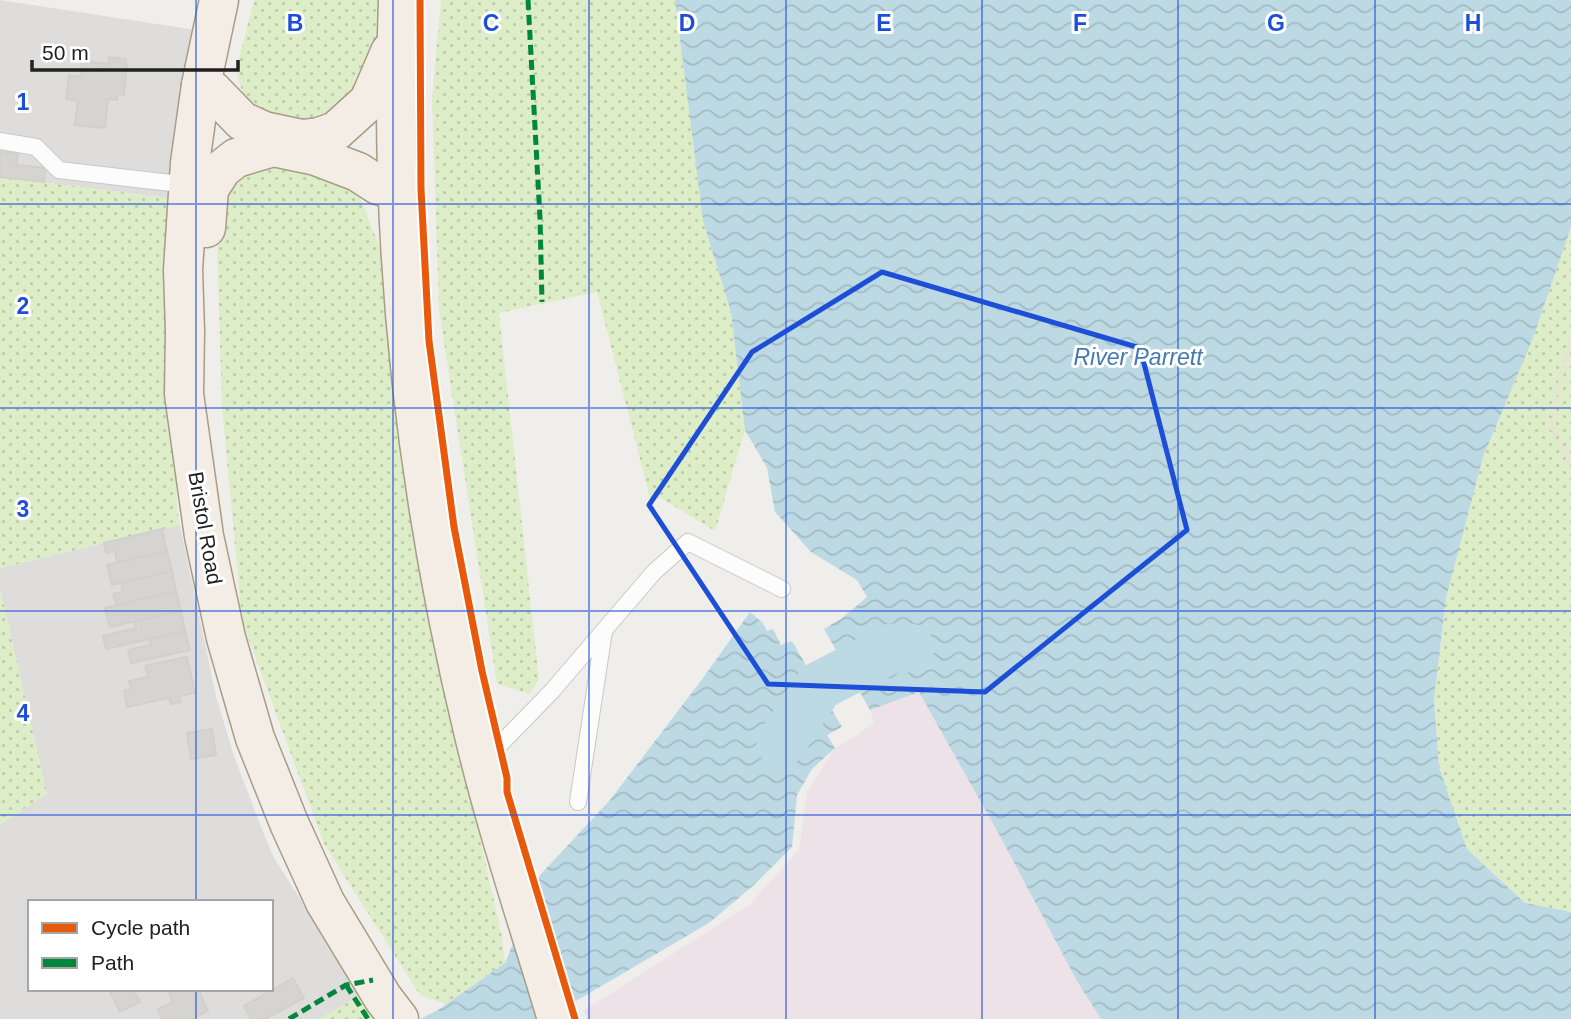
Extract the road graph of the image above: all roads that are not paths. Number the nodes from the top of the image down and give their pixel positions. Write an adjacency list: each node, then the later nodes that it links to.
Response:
1 (219, 0): 3 (main road, Bristol Road)
2 (397, 19): 3 (main road); 6 (main road)
3 (201, 85): 5 (main road, Bristol Road)
4 (0, 141): 5 (lane)
5 (188, 185): 7 (main road, Bristol Road)
6 (398, 191): 7 (main road); 10 (main road)
7 (192, 456): 12 (main road, Bristol Road)
8 (782, 589): 9 (lane)
9 (604, 631): 10 (lane); 11 (lane)
10 (481, 763): 13 (main road)
11 (578, 802)
12 (391, 1008)
13 (557, 1019)

